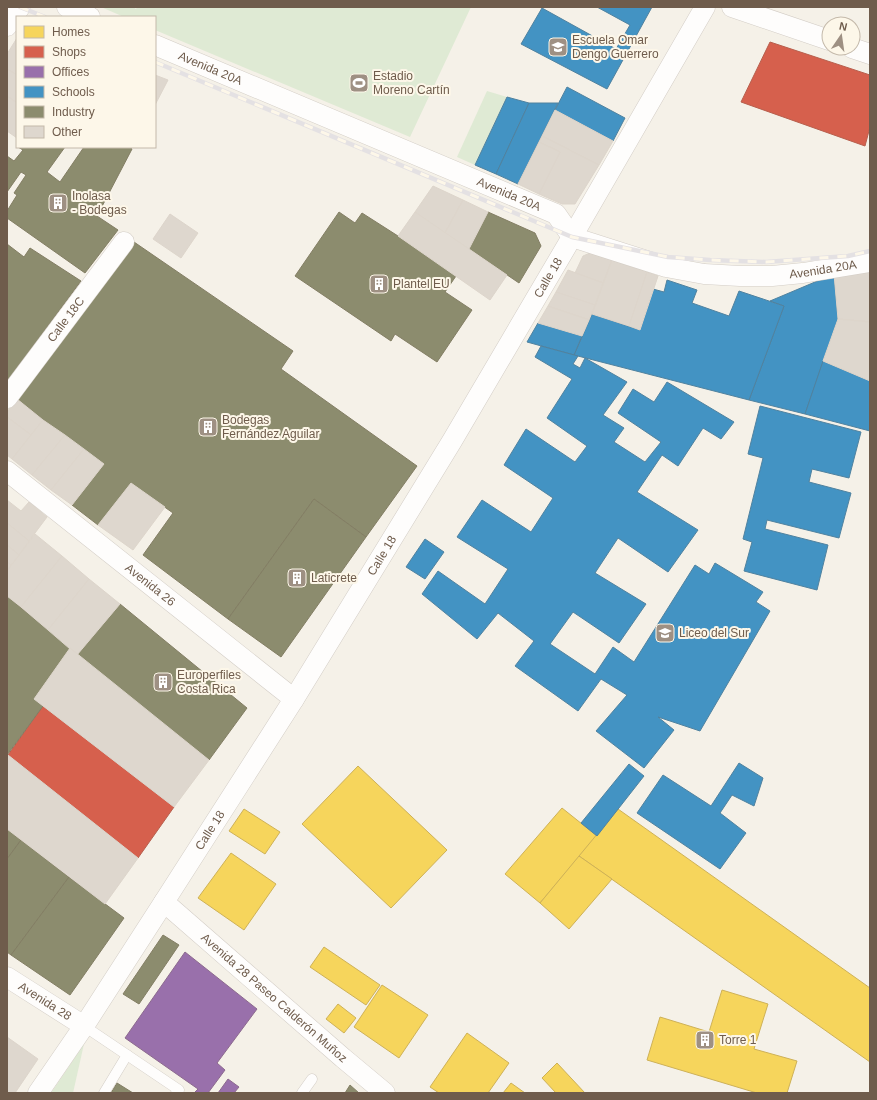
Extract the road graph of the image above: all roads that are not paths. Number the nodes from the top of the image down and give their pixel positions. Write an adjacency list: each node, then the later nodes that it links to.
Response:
1 (20, 7): 6 (street)
2 (67, 7): 5 (street)
3 (705, 7): 9 (street, Calle 18)
4 (732, 7): 7 (street)
5 (88, 16)
6 (7, 26)
7 (821, 37)
8 (156, 45): 9 (street, Avenida 20A)
9 (572, 237): 11 (street, Avenida 20A); 14 (street, Calle 18)
10 (124, 242): 12 (street, Calle 18C)
11 (870, 262)
12 (7, 398)
13 (7, 471): 14 (street, Avenida 26)
14 (294, 699): 15 (street, Calle 18)
15 (164, 902): 17 (street, Calle 18); 24 (street, Avenida 28 Paseo Calderón Muñoz)
16 (7, 977): 17 (street, Avenida 28)
17 (84, 1026): 18 (lane); 20 (street, Calle 18)
18 (127, 1055): 21 (lane); 22 (lane)
19 (312, 1079): 23 (lane)
20 (38, 1093)
21 (104, 1093)
22 (176, 1093)
23 (302, 1093)
24 (385, 1093)

